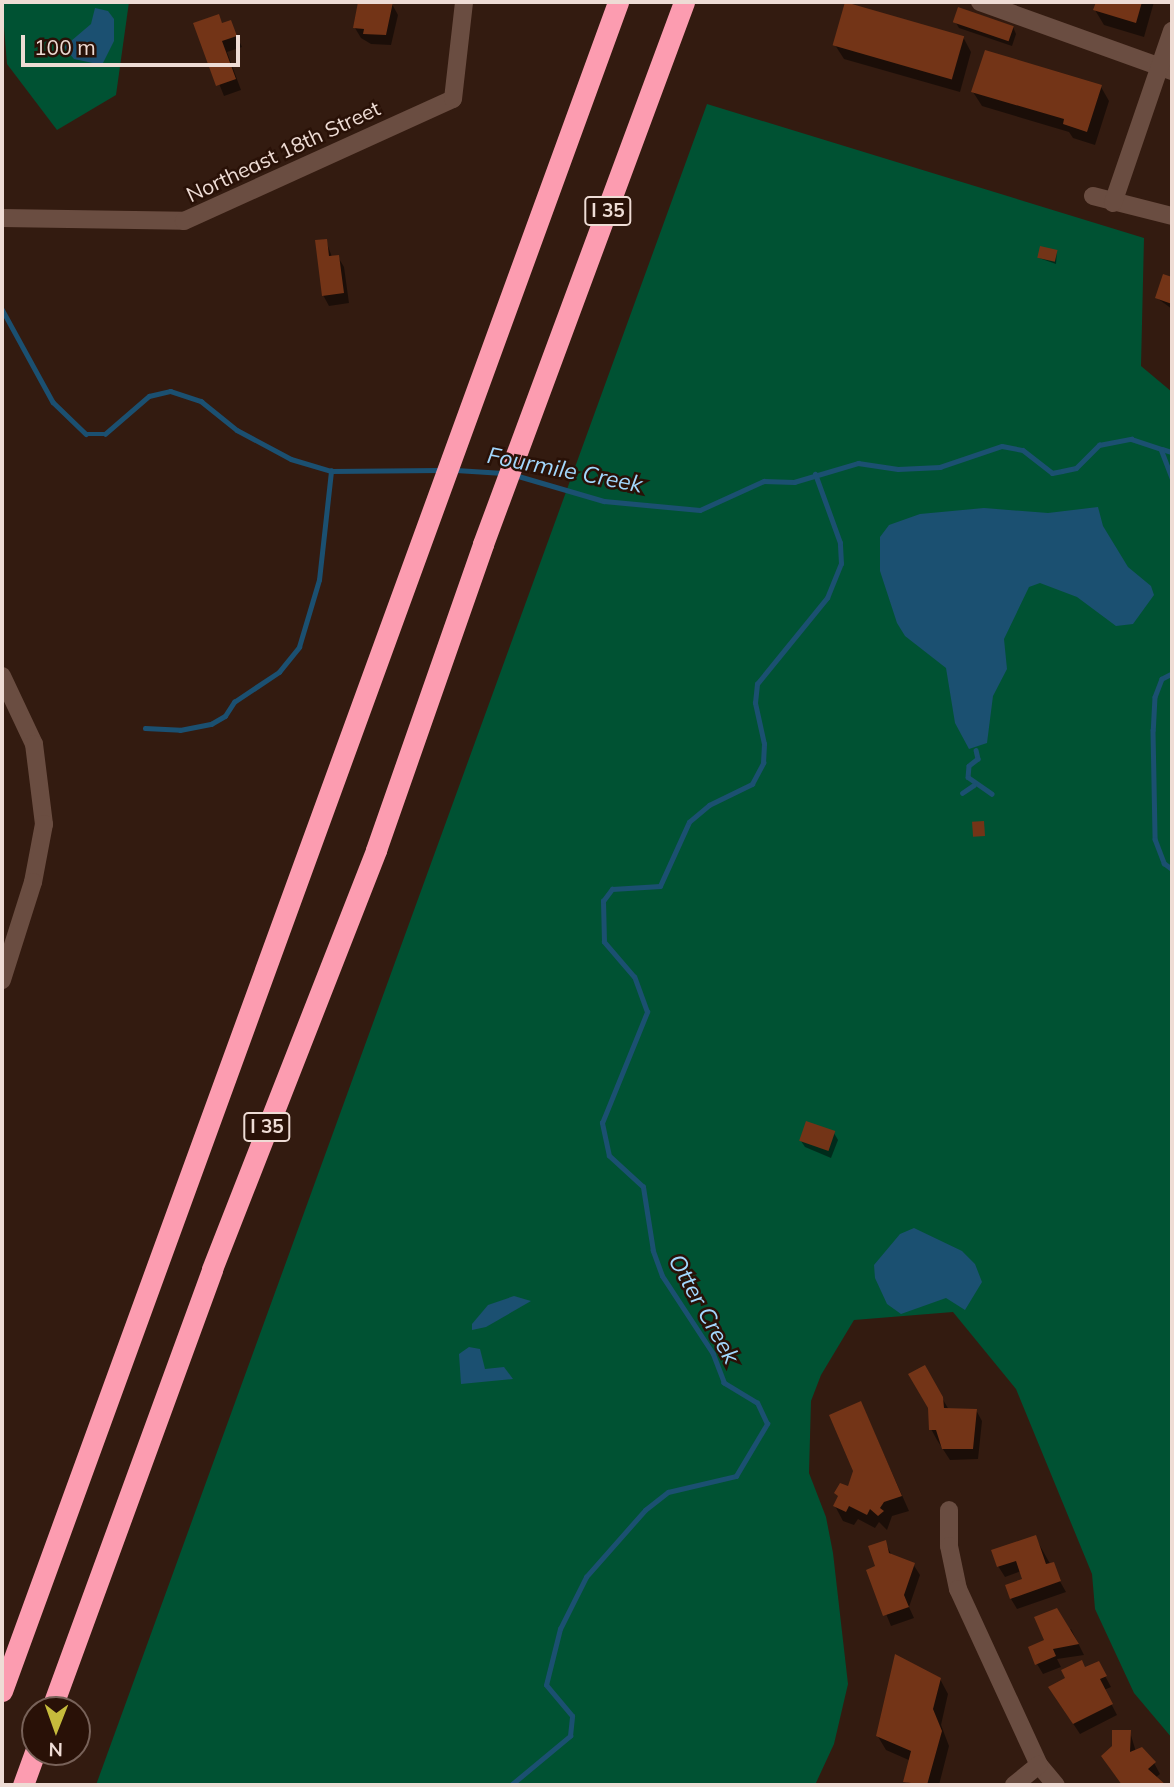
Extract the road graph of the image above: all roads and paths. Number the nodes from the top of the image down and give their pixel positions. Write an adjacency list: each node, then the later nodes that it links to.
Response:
1 (464, 2): 10 (street, Northeast 18th Street)
2 (618, 2): 14 (highway, I 35)
3 (684, 2): 15 (highway, I 35)
4 (980, 2): 6 (street)
5 (1172, 31): 6 (street)
6 (1166, 69): 8 (street)
7 (1093, 196): 8 (street)
8 (1113, 203): 9 (street)
9 (1172, 216)
10 (2, 218)
11 (2, 676): 12 (street)
12 (2, 979)
13 (949, 1510): 16 (street)
14 (2, 1691)
15 (56, 1696)
16 (1039, 1765): 19 (street); 20 (street)
17 (30, 1766): 18 (highway)
18 (23, 1785)
19 (1014, 1785)
20 (1056, 1785)

